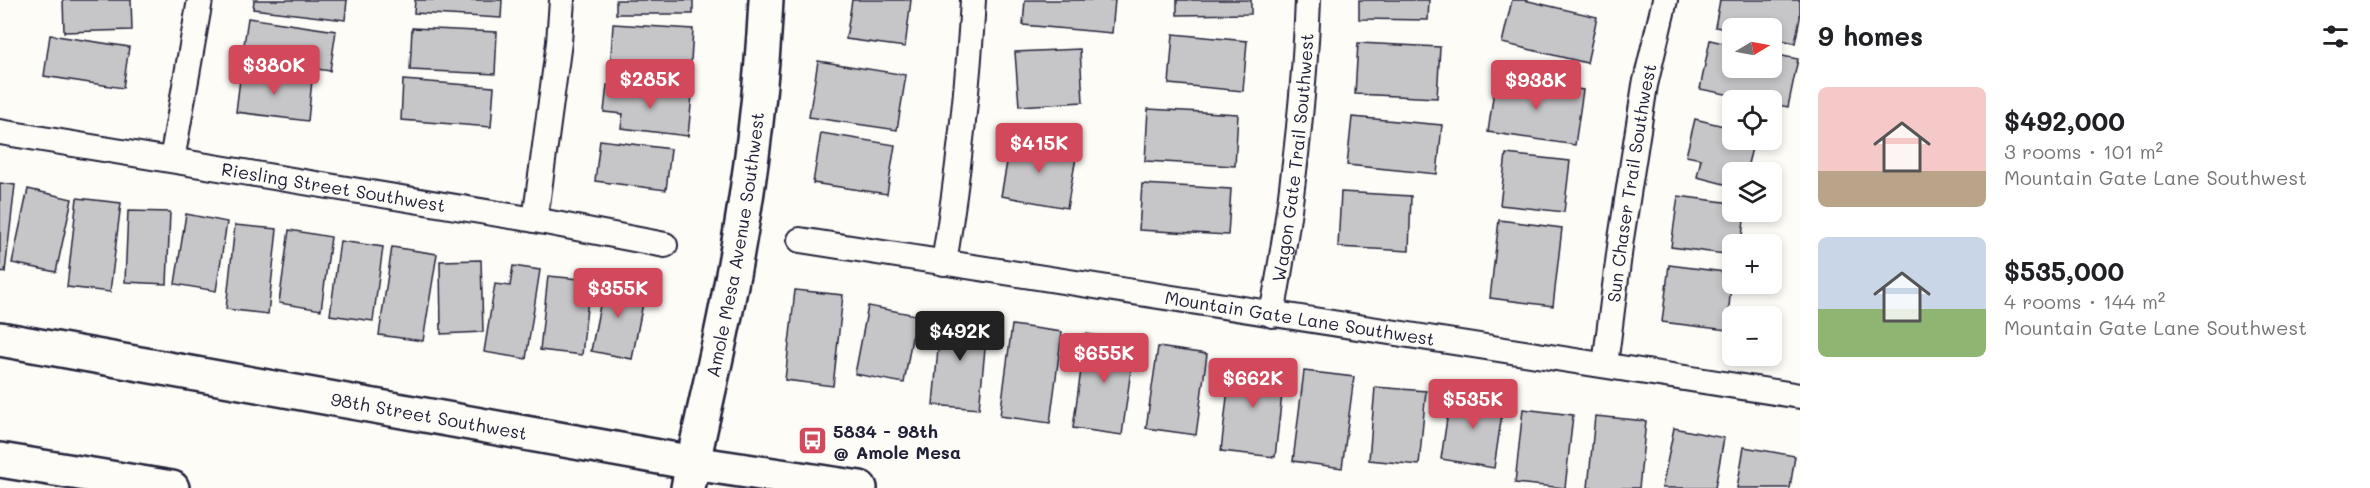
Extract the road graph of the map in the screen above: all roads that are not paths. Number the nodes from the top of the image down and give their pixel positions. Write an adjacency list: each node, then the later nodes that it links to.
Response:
1 (200, 0): 8 (street)
2 (562, 0): 9 (street)
3 (766, 0): 18 (main road, Amole Mesa Avenue Southwest)
4 (973, 0): 12 (street)
5 (1308, 0): 13 (street, Wagon Gate Trail Southwest)
6 (1665, 0): 15 (street, Sun Chaser Trail Southwest)
7 (0, 132): 8 (street, Riesling Street Southwest)
8 (172, 160): 9 (street, Riesling Street Southwest)
9 (535, 220): 11 (street, Riesling Street Southwest)
10 (800, 240): 12 (street, Mountain Gate Lane Southwest)
11 (665, 245)
12 (944, 264): 13 (street, Mountain Gate Lane Southwest)
13 (1272, 315): 15 (street, Mountain Gate Lane Southwest)
14 (0, 339): 18 (main road, 98th Street Southwest)
15 (1605, 365): 16 (street, Mountain Gate Lane Southwest)
16 (1800, 396)
17 (0, 460): 19 (main road)
18 (691, 475): 20 (main road, 98th Street Southwest)
19 (172, 488)
20 (860, 488)

